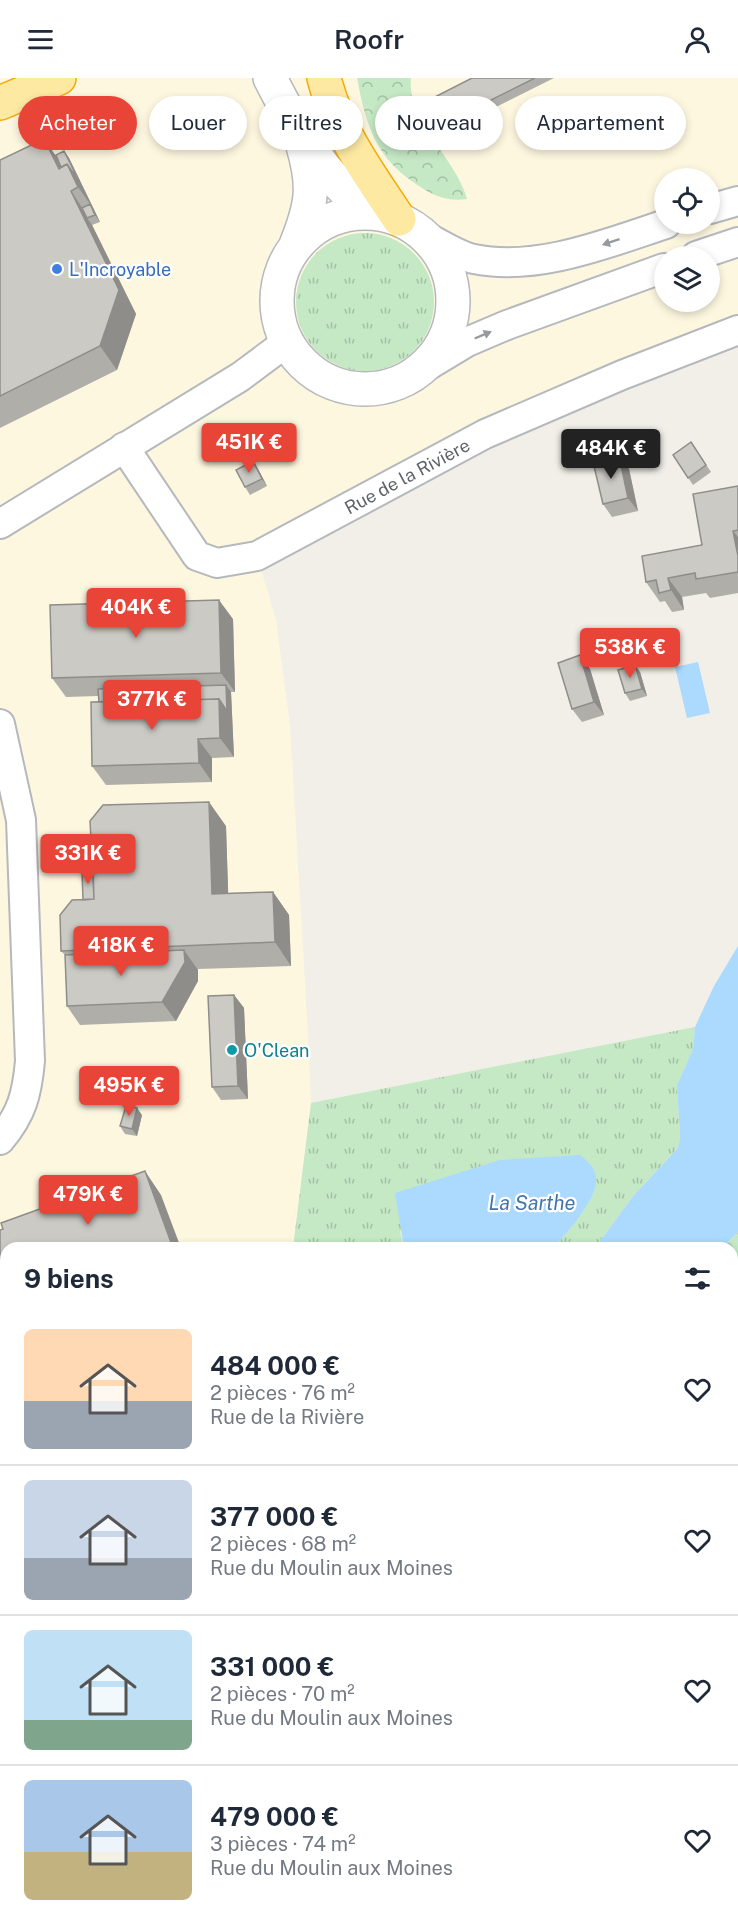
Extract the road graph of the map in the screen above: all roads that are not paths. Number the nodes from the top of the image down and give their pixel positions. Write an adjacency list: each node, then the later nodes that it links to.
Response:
1 (59, 78): 5 (highway)
2 (270, 78): 4 (street)
3 (324, 78): 10 (highway)
4 (279, 96)
5 (0, 104)
6 (304, 150): 13 (street)
7 (310, 150): 10 (street)
8 (738, 201): 9 (street)
9 (720, 206)
10 (397, 222): 11 (street, one-way to 10); 13 (street); 18 (street)
11 (654, 228)
12 (738, 242): 14 (street)
13 (296, 245): 17 (street)
14 (720, 248)
15 (654, 272): 18 (street, one-way to 15)
16 (738, 330): 19 (street, Rue de la Rivière)
17 (287, 342): 18 (street); 19 (street)
18 (414, 374)
19 (124, 447): 20 (street)
20 (0, 524)
21 (0, 724): 22 (street)
22 (0, 1140)

